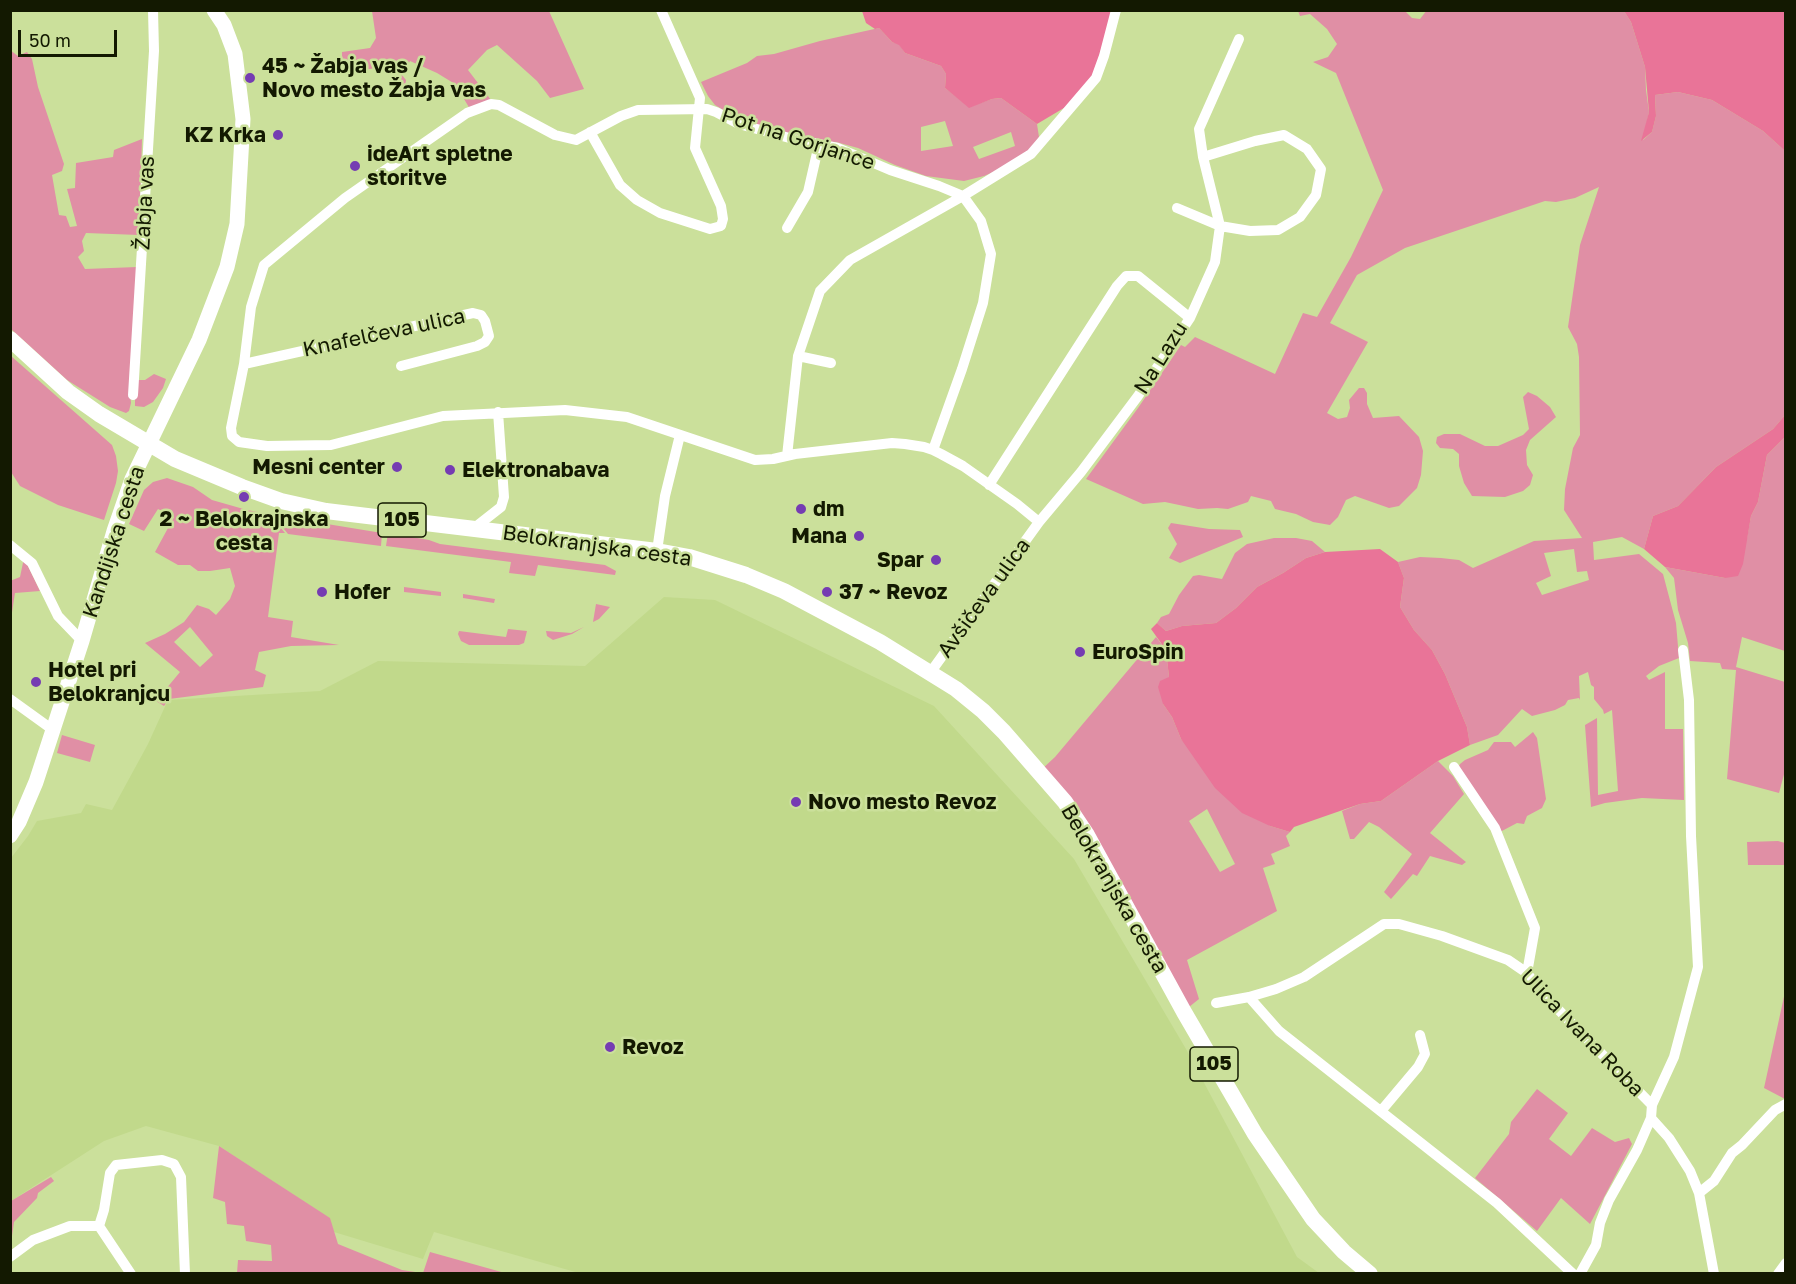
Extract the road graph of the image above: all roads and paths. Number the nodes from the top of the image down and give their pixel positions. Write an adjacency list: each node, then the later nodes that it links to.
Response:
1 (153, 10): 20 (street, Žabja vas)
2 (214, 10): 23 (main road, Kandijska cesta)
3 (661, 10): 6 (street, Pot na Gorjance)
4 (1116, 10): 10 (street)
5 (1239, 39): 9 (street)
6 (700, 110): 7 (street, Pot na Gorjance); 7 (street); 8 (street, Pot na Gorjance)
7 (591, 132): 18 (street, Pot na Gorjance)
8 (819, 144): 10 (street, Pot na Gorjance); 13 (street)
9 (1203, 157): 12 (street); 12 (street)
10 (963, 196): 16 (street); 24 (street)
11 (1177, 208): 12 (street)
12 (1220, 226): 14 (street)
13 (787, 228)
14 (1190, 318): 26 (street, Na Lazu); 27 (street, Na Lazu)
15 (10, 339): 23 (main road, 105)
16 (798, 356): 17 (street); 25 (street)
17 (831, 363)
18 (243, 364): 19 (street, Knafelčeva ulica); 21 (street)
19 (401, 366)
20 (133, 394)
21 (498, 412): 22 (street); 28 (street)
22 (680, 435): 25 (street); 30 (street)
23 (148, 445): 28 (main road, Belokranjska cesta / 105); 31 (main road, Kandijska cesta)
24 (933, 450): 25 (street); 26 (street)
25 (787, 456)
26 (989, 484): 27 (street)
27 (1039, 522): 33 (street, Avšičeva ulica)
28 (473, 529): 30 (main road, Belokranjska cesta / 105)
29 (10, 545): 31 (street, Kandijska cesta)
30 (657, 551): 33 (main road, Belokranjska cesta / 105)
31 (82, 641): 35 (main road, Kandijska cesta)
32 (1683, 650): 43 (street, Ulica Ivana Roba)
33 (930, 673): 52 (main road, Belokranjska cesta / 105)
34 (10, 699): 35 (street)
35 (53, 730): 37 (main road, Kandijska cesta)
36 (1454, 767): 38 (street)
37 (10, 836)
38 (1527, 973): 39 (street, Ulica Ivana Roba); 43 (street, Ulica Ivana Roba)
39 (1249, 997): 40 (street, Ulica Ivana Roba); 44 (street)
40 (1216, 1003)
41 (1420, 1035): 44 (street)
42 (1785, 1104): 46 (street)
43 (1652, 1105): 45 (street, Ulica Ivana Roba)
44 (1381, 1111): 53 (street)
45 (1651, 1118): 46 (street, Ulica Ivana Roba); 54 (street, Ulica Ivana Roba)
46 (1699, 1193): 55 (street, Ulica Ivana Roba)
47 (99, 1226): 48 (street); 50 (street); 51 (street)
48 (10, 1257)
49 (1785, 1263): 56 (street)
50 (131, 1274)
51 (185, 1274)
52 (1370, 1274)
53 (1573, 1274)
54 (1580, 1274)
55 (1714, 1274)
56 (1778, 1274)

